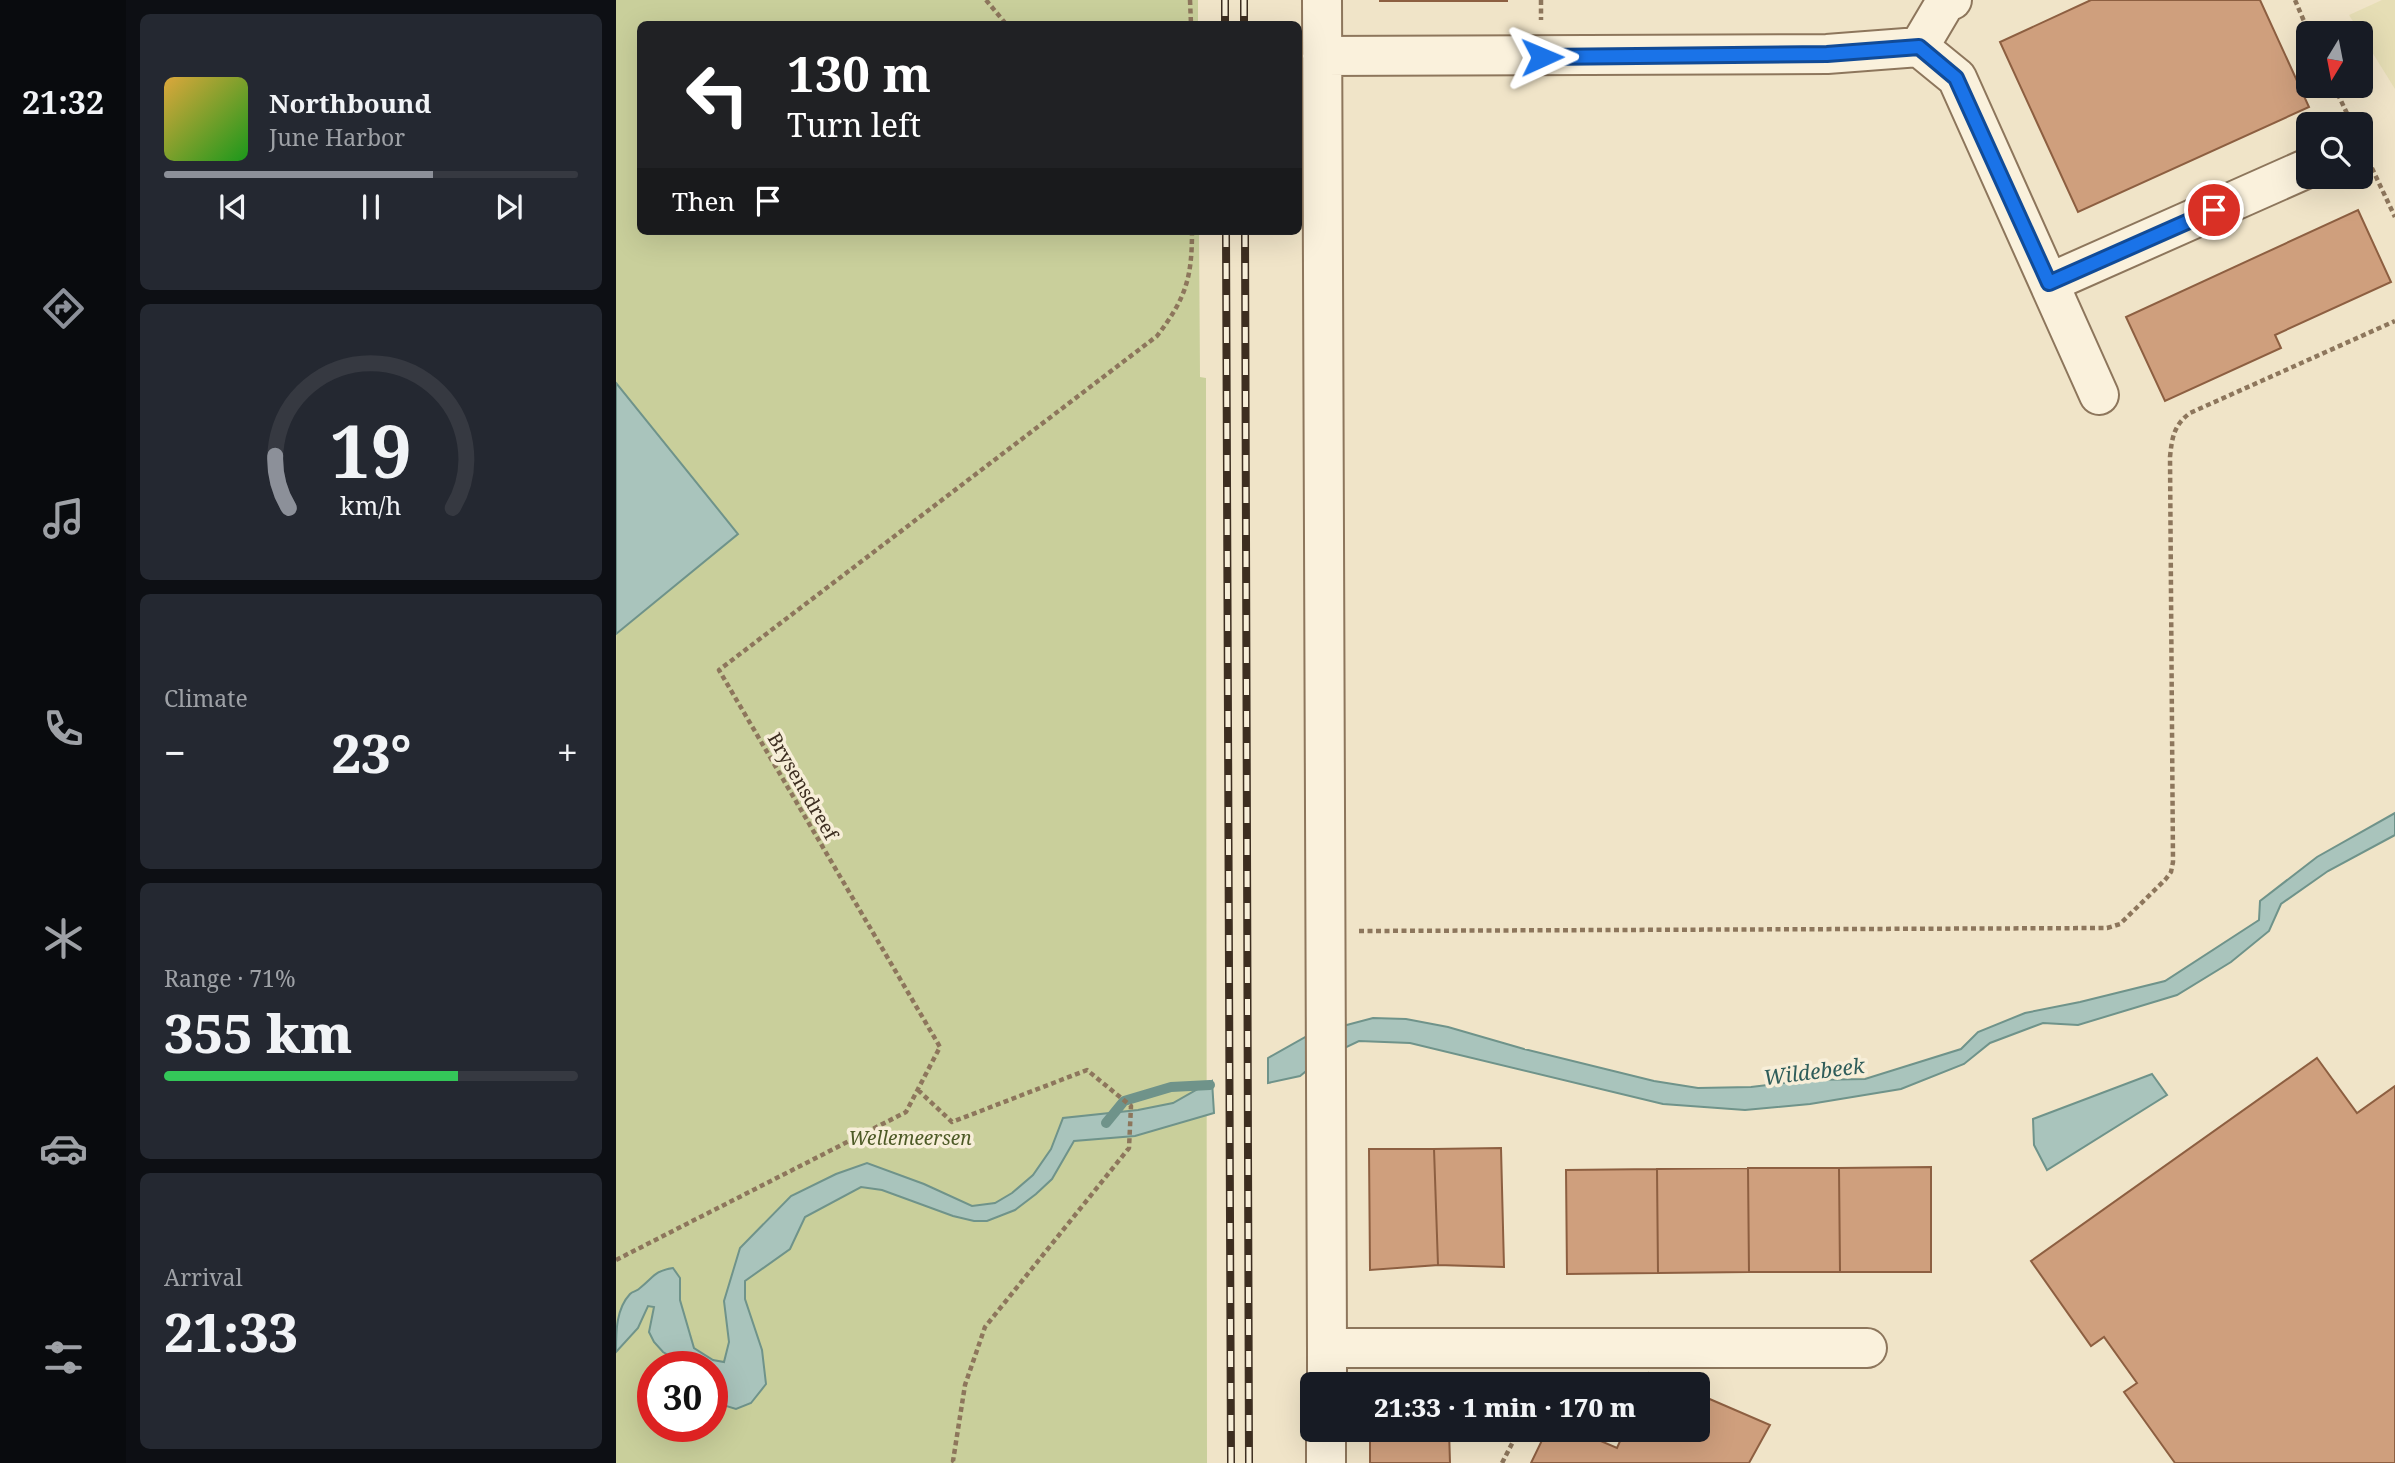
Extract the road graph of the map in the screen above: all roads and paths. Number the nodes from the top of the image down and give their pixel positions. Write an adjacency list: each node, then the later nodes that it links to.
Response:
1 (986, 0): 6 (path)
2 (1190, 0): 7 (path)
3 (1322, 0): 10 (street)
4 (1952, 0): 9 (street)
5 (2295, 0): 8 (path)
6 (1004, 21)
7 (1191, 21)
8 (2304, 21)
9 (1919, 47): 10 (street); 17 (street)
10 (1322, 57): 20 (street)
11 (2373, 170): 13 (path)
12 (2296, 173): 17 (street)
13 (2395, 217)
14 (1188, 235): 16 (path)
15 (1192, 235): 16 (path)
16 (1192, 239): 21 (path, Brysensdreef)
17 (2049, 283): 19 (street)
18 (2395, 321): 20 (path)
19 (2099, 395)
20 (1324, 931): 24 (street)
21 (918, 1090): 22 (path, Brysensdreef); 27 (path)
22 (616, 1260)
23 (1867, 1348): 24 (street)
24 (1327, 1366)
25 (1326, 1442): 28 (street)
26 (1513, 1442): 29 (path)
27 (956, 1463)
28 (1326, 1463)
29 (1503, 1463)

